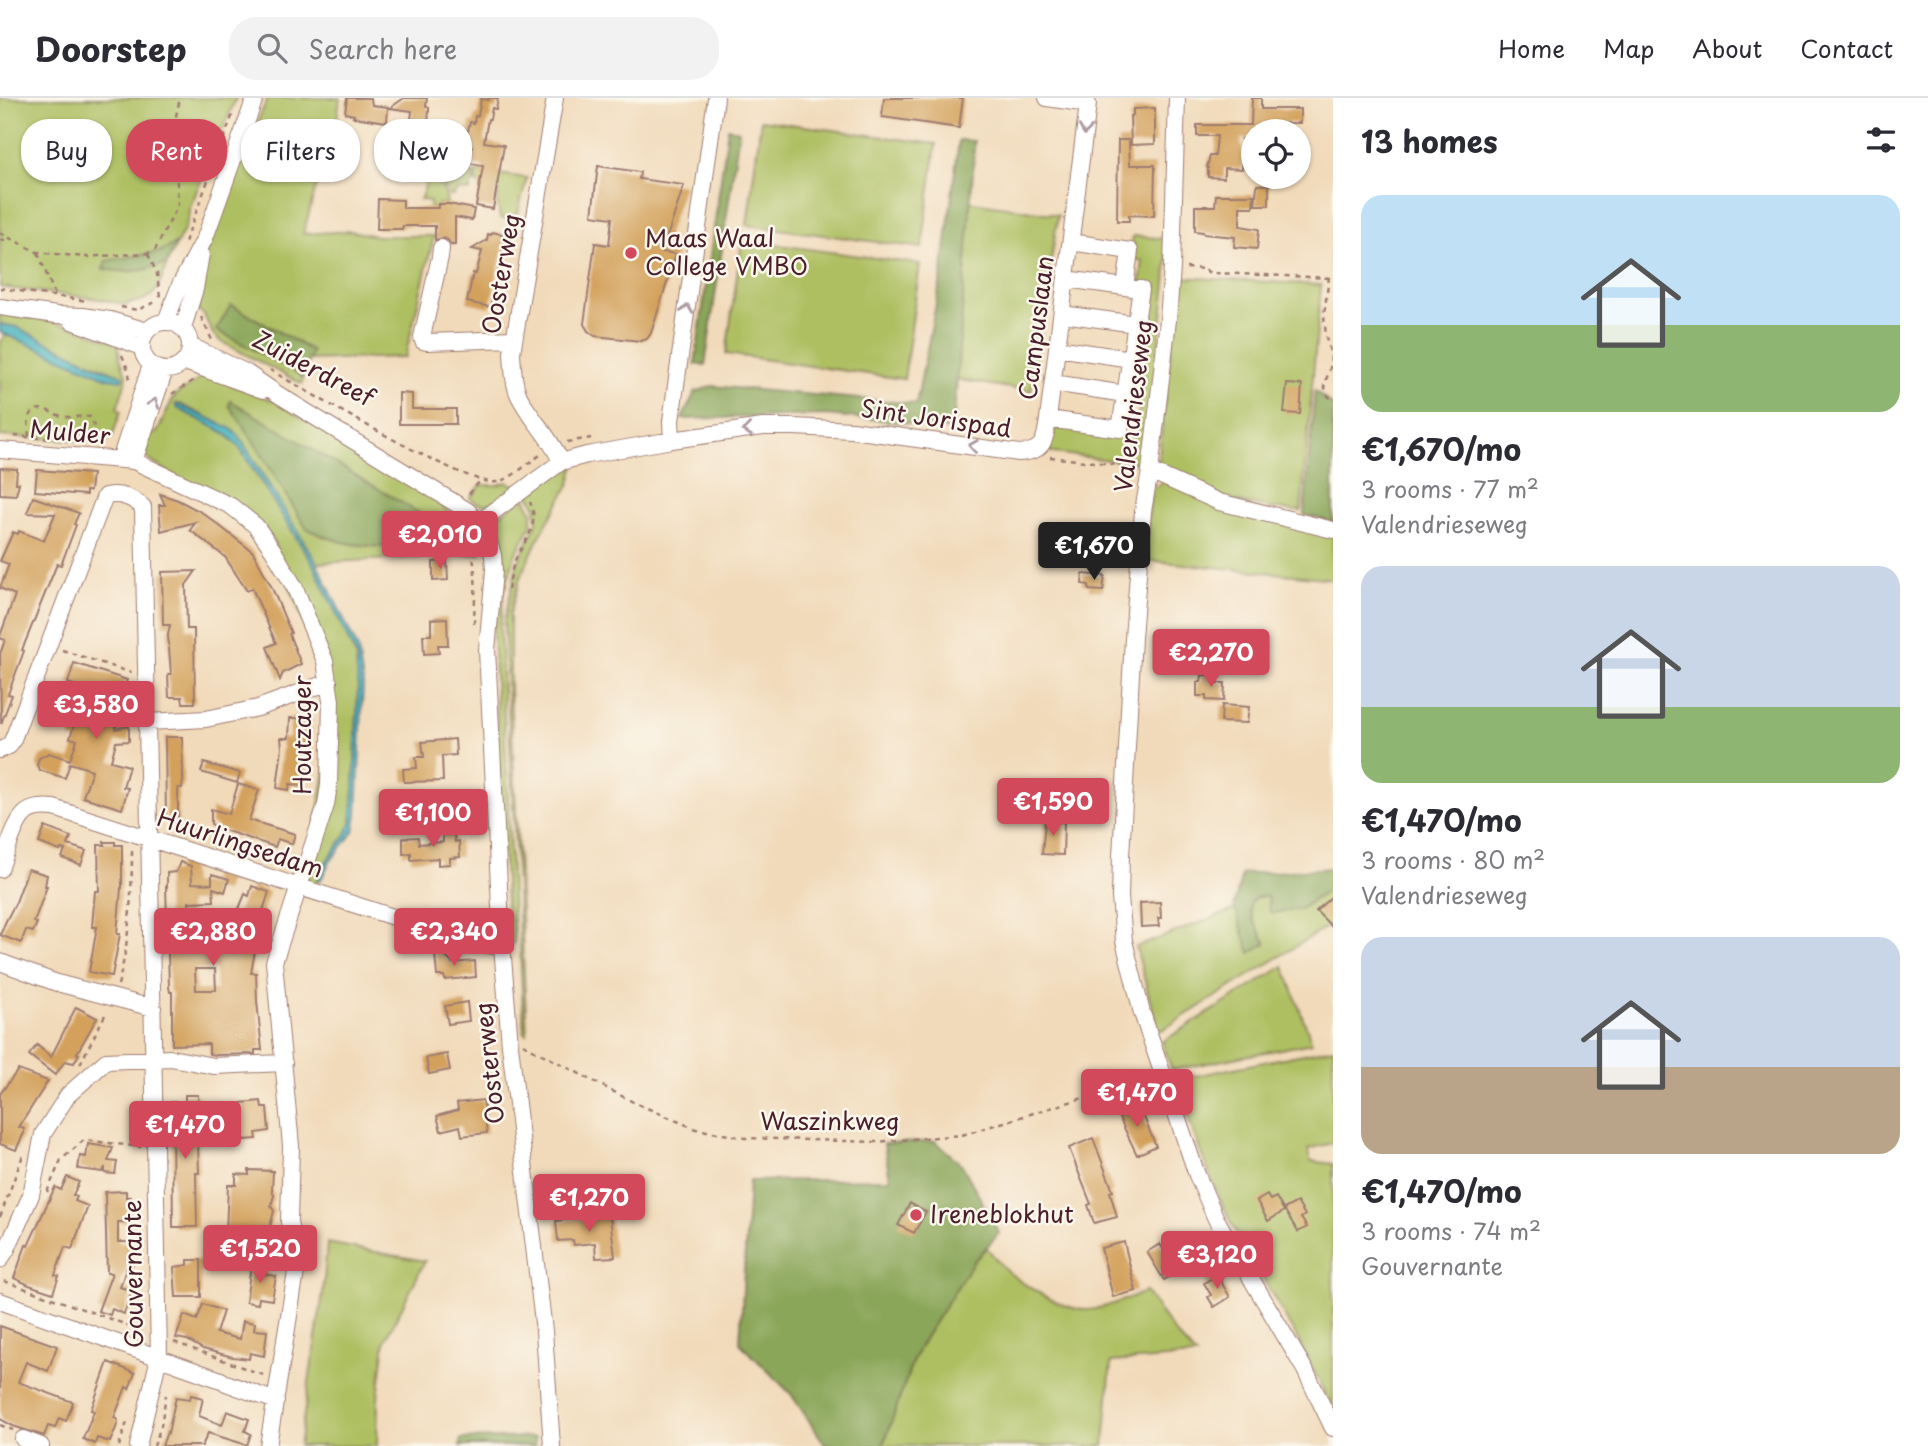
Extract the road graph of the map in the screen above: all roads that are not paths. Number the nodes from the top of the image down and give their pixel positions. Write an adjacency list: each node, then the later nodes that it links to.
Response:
1 (555, 98): 17 (street, Oosterweg)
2 (716, 98): 27 (street, one-way to 2)
3 (1047, 98): 6 (street, Campuslaan, one-way to 6)
4 (1177, 98): 32 (street, Valendrieseweg)
5 (255, 101): 10 (street)
6 (1071, 242): 8 (street, Campuslaan); 9 (street, Campuslaan)
7 (441, 248): 17 (street)
8 (1066, 279): 9 (street); 12 (street, Campuslaan)
9 (1125, 286): 14 (street, Campuslaan)
10 (174, 303): 13 (street); 15 (street)
11 (0, 307): 16 (street)
12 (1062, 314): 14 (street); 19 (street, Campuslaan)
13 (166, 321): 15 (street); 16 (street)
14 (1136, 324): 20 (street, Campuslaan)
15 (183, 328): 18 (street)
16 (144, 339): 22 (street)
17 (514, 339): 31 (street, Oosterweg)
18 (191, 346): 21 (street); 25 (street, Zuiderdreef)
19 (1057, 348): 20 (street); 23 (street, Campuslaan)
20 (1130, 359): 24 (street, Campuslaan)
21 (185, 362): 22 (street); 25 (street, Zuiderdreef)
22 (158, 368): 30 (street, Mulder)
23 (1053, 383): 24 (street); 26 (street, Campuslaan)
24 (1125, 394): 26 (street, Campuslaan)
25 (279, 395): 33 (street, Zuiderdreef)
26 (1048, 419): 28 (street, Campuslaan)
27 (672, 440): 28 (street, Sint Jorispad, one-way to 27); 31 (street, Sint Jorispad)
28 (1040, 448)
29 (0, 450): 30 (street, Mulder)
30 (127, 461): 35 (street, Houtzager)
31 (561, 462): 33 (street)
32 (1150, 471): 34 (street); 50 (street, Valendrieseweg)
33 (478, 523): 41 (street, Oosterweg)
34 (1333, 530)
35 (329, 682): 36 (street); 40 (street, Houtzager)
36 (148, 722): 37 (street, Gouvernante); 38 (street, Gouvernante)
37 (0, 750)
38 (149, 839): 39 (street, Huurlingsedam); 40 (street, Huurlingsedam); 43 (street, Gouvernante)
39 (0, 869)
40 (298, 885): 41 (street, Huurlingsedam); 45 (street, Houtzager)
41 (502, 945): 55 (street, Oosterweg)
42 (0, 962): 43 (street)
43 (153, 1008): 44 (street, Gouvernante)
44 (153, 1057): 45 (street); 46 (street); 48 (street, Gouvernante)
45 (284, 1063): 49 (street, Houtzager)
46 (0, 1260)
47 (0, 1301): 48 (street)
48 (159, 1357): 49 (street); 53 (street, Gouvernante)
49 (276, 1401): 54 (street, Houtzager)
50 (1333, 1428)
51 (23, 1439): 52 (street)
52 (41, 1446)
53 (138, 1446)
54 (268, 1446)
55 (552, 1446)

